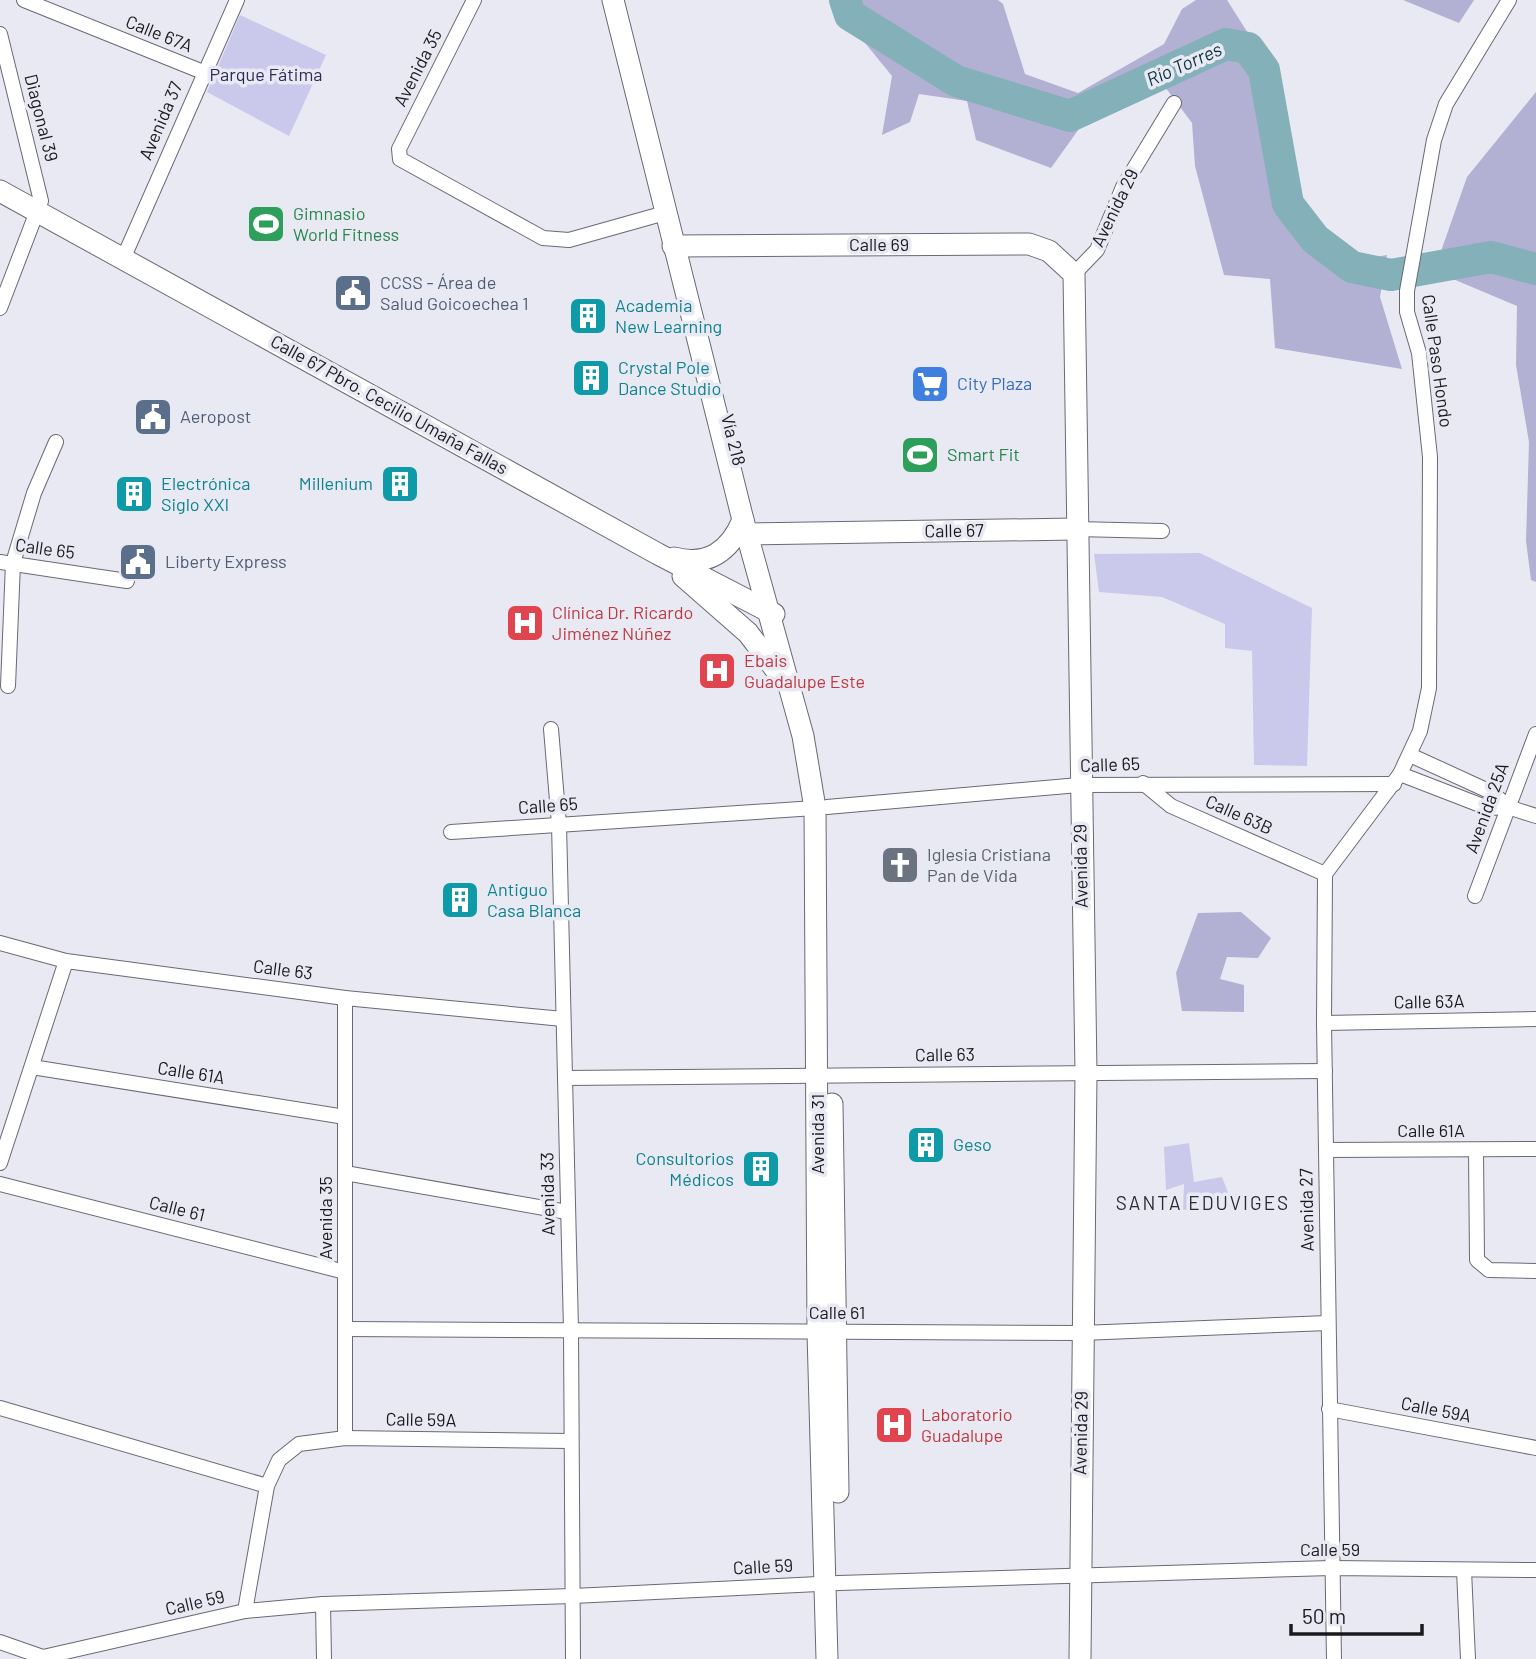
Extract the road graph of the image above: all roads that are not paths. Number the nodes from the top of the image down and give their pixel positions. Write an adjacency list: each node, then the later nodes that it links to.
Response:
1 (24, 0): 7 (street, Calle 67A)
2 (237, 0): 7 (street, Avenida 37)
3 (474, 0): 11 (street, Avenida 35)
4 (613, 0): 11 (main road, Vía 218)
5 (1509, 0): 28 (street, Calle Paso Hondo)
6 (0, 34): 10 (street, Diagonal 39)
7 (203, 72): 13 (street, Avenida 37)
8 (1174, 103): 14 (street, Avenida 29)
9 (0, 191): 10 (main road, Calle 67 Pbro. Cecilio Umaña Fallas)
10 (38, 212): 13 (main road, Calle 67 Pbro. Cecilio Umaña Fallas); 15 (street)
11 (665, 213): 12 (main road, Vía 218)
12 (677, 256): 14 (main road, Calle 69); 17 (main road, Vía 218)
13 (123, 259): 20 (main road, Calle 67 Pbro. Cecilio Umaña Fallas)
14 (1074, 274): 18 (main road, Avenida 29)
15 (0, 308)
16 (56, 442): 21 (street)
17 (749, 529): 18 (main road, Calle 67); 20 (main road); 23 (main road, Vía 218)
18 (1075, 529): 19 (street, Calle 67); 31 (main road, Avenida 29)
19 (1162, 530)
20 (658, 554): 23 (main road, Calle 67 Pbro. Cecilio Umaña Fallas); 25 (main road)
21 (6, 563): 22 (street, Calle 65); 24 (street)
22 (127, 580)
23 (772, 614): 25 (main road, Avenida 31); 32 (main road, Avenida 31)
24 (8, 686)
25 (790, 690): 32 (main road, Avenida 31)
26 (551, 729): 35 (street, Avenida 33)
27 (1536, 734): 33 (street, Avenida 25A)
28 (1410, 755): 29 (street, Calle Paso Hondo); 33 (street, Calle 65)
29 (1397, 778): 30 (street, Calle 65); 33 (street, Calle 65); 37 (street)
30 (1143, 783): 31 (street, Calle 65); 37 (street, Calle 63B)
31 (1079, 785): 32 (street, Calle 65); 47 (main road, Avenida 29)
32 (821, 807): 35 (street, Calle 65); 48 (main road, Avenida 31)
33 (1508, 807): 34 (street, Calle 65); 38 (street, Avenida 25A)
34 (1536, 816)
35 (559, 824): 36 (street, Calle 65); 42 (street, Avenida 33)
36 (451, 832)
37 (1325, 874): 44 (street, Avenida 27)
38 (1475, 897)
39 (0, 943): 40 (street, Calle 63)
40 (66, 961): 41 (street, Calle 63); 45 (street)
41 (345, 998): 42 (street, Calle 63); 50 (street, Avenida 35)
42 (563, 1019): 49 (street, Avenida 33)
43 (1536, 1019): 44 (street, Calle 63A)
44 (1324, 1023): 46 (street, Avenida 27)
45 (32, 1067): 50 (street, Calle 61A); 54 (street)
46 (1325, 1071): 47 (street, Calle 63); 52 (street, Avenida 27)
47 (1086, 1073): 48 (street, Calle 63); 64 (main road, Avenida 29)
48 (825, 1075): 49 (street, Calle 63); 63 (main road, Avenida 31)
49 (565, 1078): 57 (street, Avenida 33)
50 (345, 1117): 55 (street, Avenida 35)
51 (1536, 1149): 53 (street, Calle 61A)
52 (1326, 1150): 53 (street, Calle 61A); 60 (street, Avenida 27)
53 (1476, 1150): 58 (street)
54 (0, 1163)
55 (345, 1173): 57 (street); 59 (street, Avenida 35)
56 (0, 1184): 59 (street, Calle 61)
57 (567, 1212): 62 (street, Avenida 33)
58 (1536, 1270)
59 (345, 1272): 61 (street, Avenida 35)
60 (1328, 1323): 64 (street, Calle 61); 66 (street, Avenida 27)
61 (345, 1329): 62 (street, Calle 61); 67 (street, Avenida 35)
62 (571, 1330): 63 (street, Calle 61); 68 (street, Avenida 33)
63 (827, 1333): 64 (street, Calle 61); 75 (main road, Avenida 31)
64 (1082, 1333): 74 (main road, Avenida 29)
65 (0, 1408): 70 (street)
66 (1329, 1409): 69 (street, Calle 59A); 71 (street, Avenida 27)
67 (345, 1438): 68 (street, Calle 59A); 70 (street, Calle 59A)
68 (570, 1441): 76 (street, Avenida 33)
69 (1536, 1448)
70 (267, 1486): 78 (street)
71 (1331, 1568): 72 (street, Calle 59); 74 (street, Calle 59); 86 (street, Avenida 27)
72 (1464, 1570): 73 (street, Calle 59); 87 (street)
73 (1536, 1570)
74 (1080, 1576): 75 (street, Calle 59); 85 (main road, Avenida 29)
75 (833, 1583): 76 (street, Calle 59); 83 (main road, Avenida 31); 84 (main road, Avenida 31)
76 (573, 1596): 77 (street, Calle 59); 82 (street, Avenida 33)
77 (323, 1604): 78 (street, Calle 59); 81 (street)
78 (246, 1611): 80 (street, Calle 59)
79 (0, 1642): 80 (street, Calle 59)
80 (42, 1658)
81 (324, 1659)
82 (573, 1659)
83 (827, 1659)
84 (840, 1659)
85 (1080, 1659)
86 (1334, 1659)
87 (1468, 1659)

